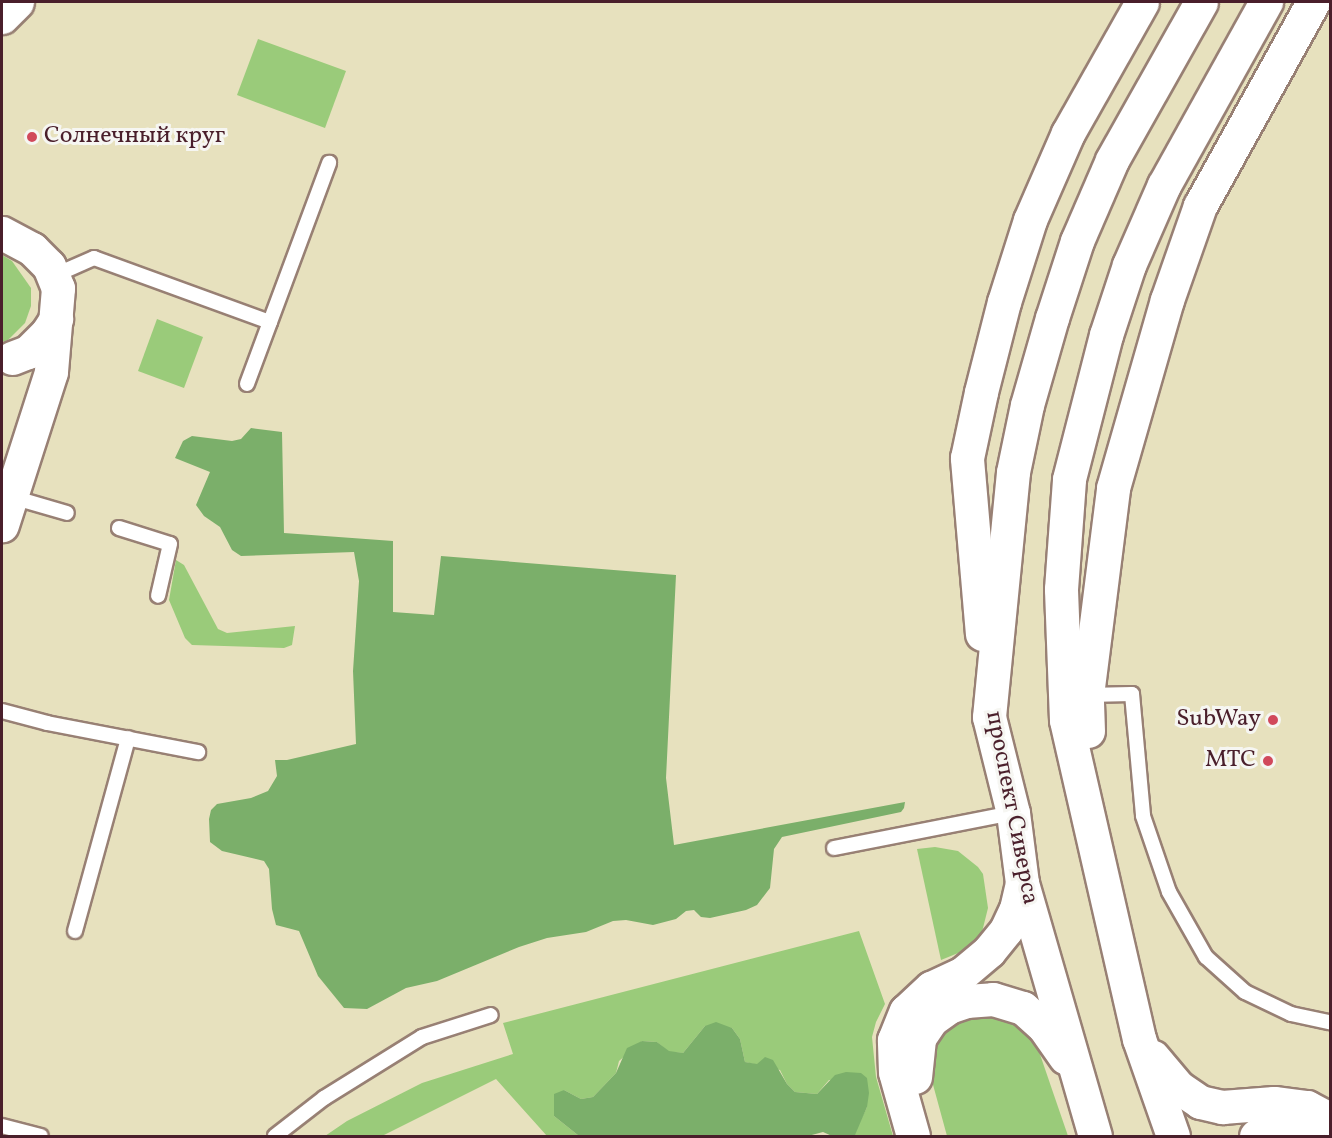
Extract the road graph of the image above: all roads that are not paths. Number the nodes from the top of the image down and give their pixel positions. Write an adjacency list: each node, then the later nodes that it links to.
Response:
1 (17, 2): 6 (main road)
2 (1142, 2): 21 (main road)
3 (1201, 2): 21 (main road, проспект Сиверса)
4 (1266, 2): 25 (main road)
5 (1313, 2): 19 (main road)
6 (2, 17)
7 (329, 163): 11 (lane)
8 (6, 235): 9 (main road)
9 (53, 276): 10 (main road); 11 (lane)
10 (56, 318): 12 (main road); 13 (main road)
11 (270, 322): 14 (lane)
12 (7, 356): 13 (main road)
13 (51, 372): 15 (main road)
14 (247, 384)
15 (7, 511): 16 (lane)
16 (67, 513)
17 (119, 528): 18 (lane)
18 (158, 596)
19 (1087, 695): 25 (main road); 30 (lane)
20 (2, 711): 22 (lane)
21 (989, 717): 24 (main road, проспект Сиверса)
22 (128, 738): 23 (lane); 28 (lane)
23 (198, 752)
24 (1012, 813): 26 (lane); 27 (main road, проспект Сиверса)
25 (1091, 831): 31 (main road)
26 (834, 848)
27 (1022, 883): 32 (main road, проспект Сиверса); 37 (main road)
28 (75, 931)
29 (491, 1015): 36 (lane)
30 (1330, 1022)
31 (1139, 1039): 33 (main road); 40 (main road)
32 (1075, 1072): 38 (main road); 39 (main road, проспект Сиверса)
33 (1330, 1119)
34 (2, 1126): 35 (lane)
35 (41, 1137)
36 (275, 1137)
37 (913, 1137)
38 (931, 1137)
39 (1095, 1137)
40 (1173, 1137)
41 (1256, 1137): 42 (main road)
42 (1307, 1137)

